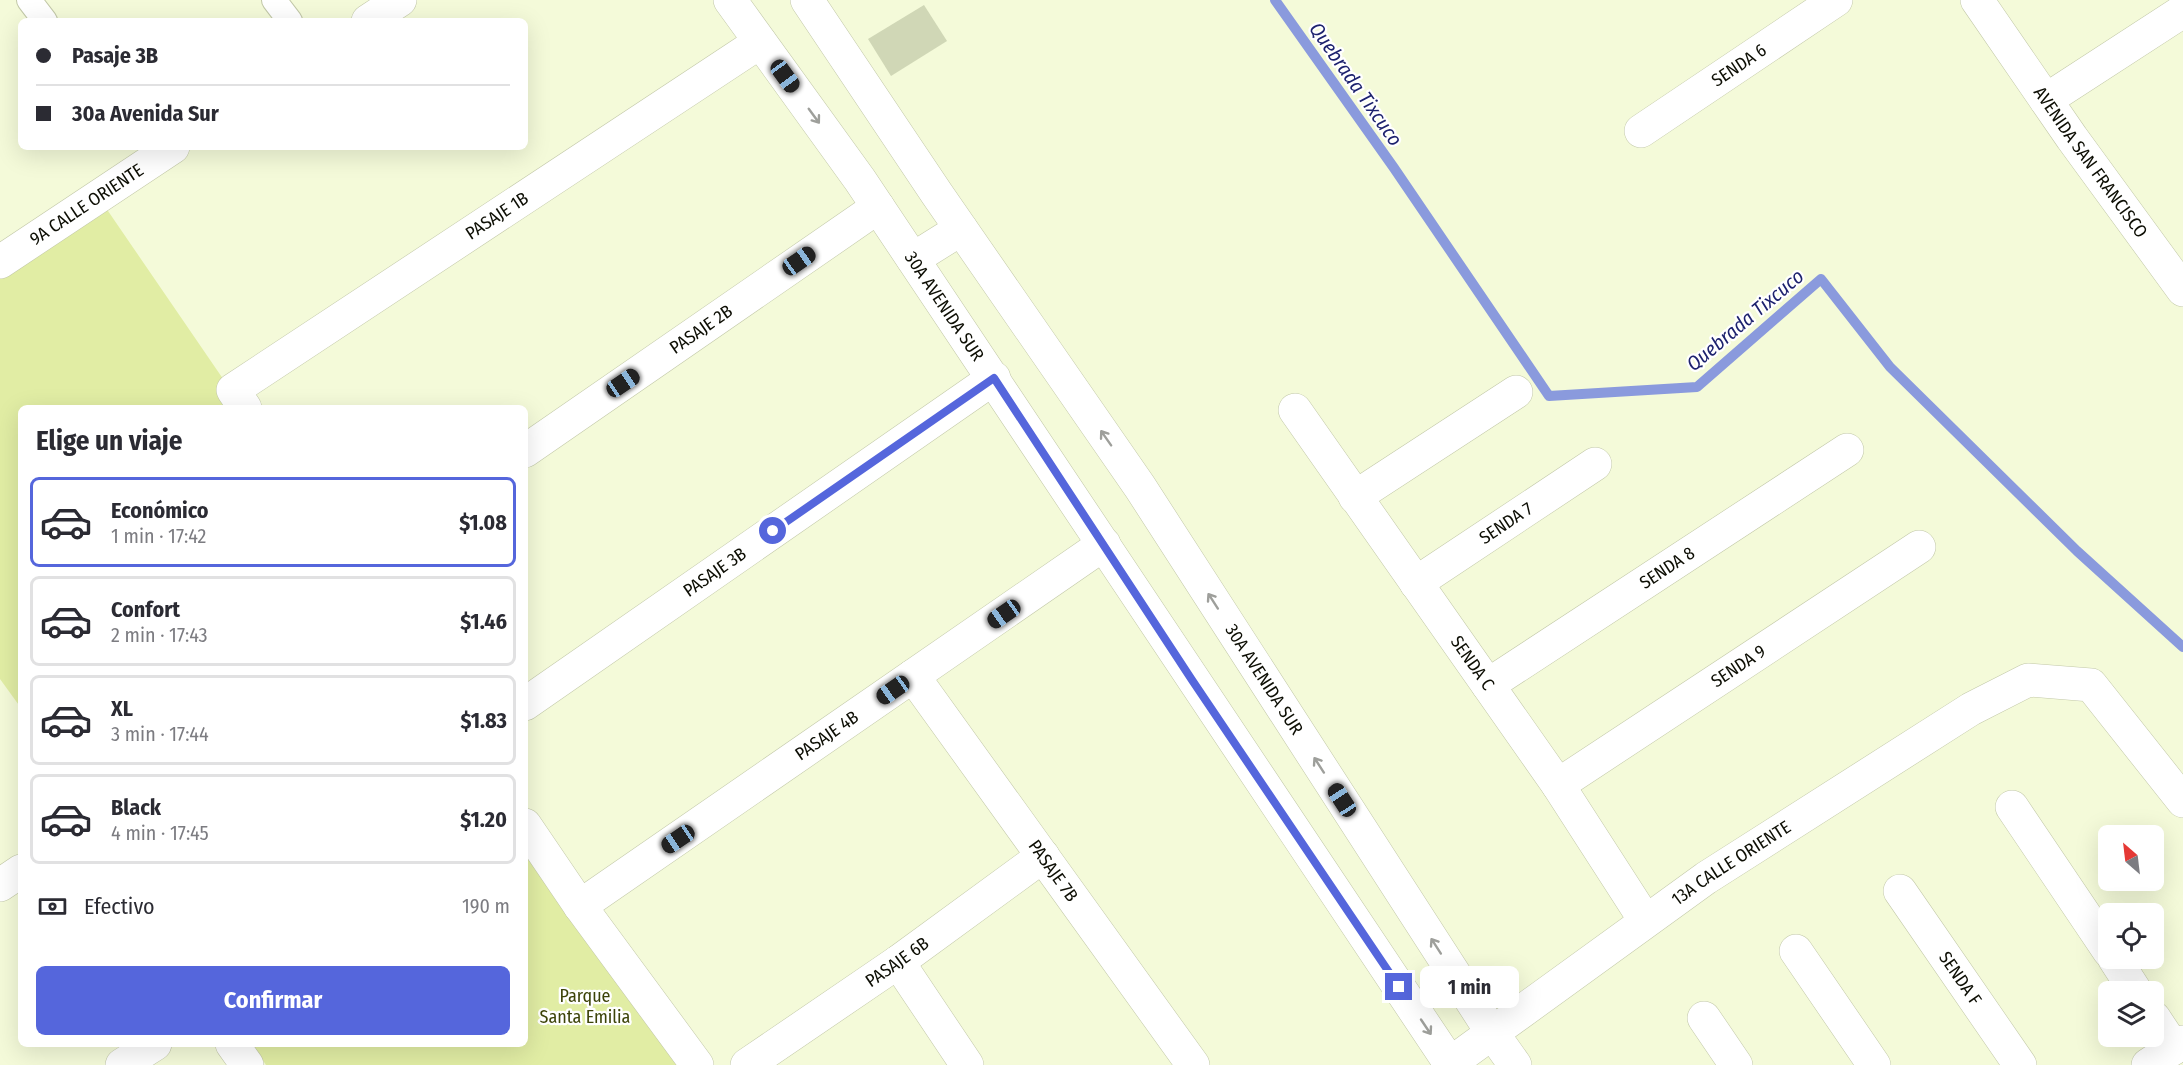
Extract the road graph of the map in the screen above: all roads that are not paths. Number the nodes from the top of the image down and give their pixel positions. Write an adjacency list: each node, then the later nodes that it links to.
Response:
1 (29, 0): 9 (street)
2 (274, 0): 10 (street)
3 (400, 0): 11 (street)
4 (730, 0): 12 (street, 30A AVENIDA SUR)
5 (807, 0): 17 (street, 30A AVENIDA SUR)
6 (1836, 0): 14 (street, SENDA 6)
7 (1977, 0): 13 (street, AVENIDA SAN FRANCISCO)
8 (2183, 11): 13 (street)
9 (43, 18)
10 (288, 18)
11 (373, 18)
12 (760, 42): 16 (street, 30A AVENIDA SUR, one-way to 16); 23 (street, PASAJE 1B)
13 (2046, 100): 20 (street, AVENIDA SAN FRANCISCO)
14 (1641, 131)
15 (153, 152): 19 (street, 9A CALLE ORIENTE)
16 (878, 207): 18 (street, 30A AVENIDA SUR); 25 (street, PASAJE 2B)
17 (961, 229): 18 (street); 49 (street, 30A AVENIDA SUR, one-way to 17)
18 (913, 259): 21 (street, 30A AVENIDA SUR)
19 (0, 262)
20 (2183, 291)
21 (994, 378): 29 (street, 30A AVENIDA SUR); 34 (street, PASAJE 3B)
22 (1516, 392): 28 (street)
23 (239, 399)
24 (1295, 410): 28 (street, SENDA C)
25 (528, 449)
26 (1847, 450): 33 (street, SENDA 8)
27 (1595, 464): 31 (street, SENDA 7)
28 (1356, 497): 31 (street, SENDA C)
29 (1104, 544): 32 (street, PASAJE 4B); 52 (street, 30A AVENIDA SUR, one-way to 52)
30 (1919, 547): 35 (street, SENDA 9)
31 (1416, 583): 33 (street, SENDA C)
32 (913, 676): 39 (street, PASAJE 7B); 43 (street, PASAJE 4B)
33 (1488, 686): 35 (street, SENDA C)
34 (528, 702)
35 (1558, 785): 44 (street, SENDA C)
36 (2183, 801): 44 (street, 13A CALLE ORIENTE)
37 (2012, 807): 45 (street)
38 (528, 829): 43 (street)
39 (1043, 856): 47 (street, PASAJE 6B); 58 (street, PASAJE 7B)
40 (18, 873): 41 (street)
41 (0, 885)
42 (1900, 891): 62 (street, SENDA F)
43 (580, 906): 55 (street)
44 (1645, 920): 49 (street, 13A CALLE ORIENTE)
45 (2098, 935)
46 (1796, 951): 61 (street)
47 (898, 962): 56 (street, PASAJE 6B); 57 (street)
48 (1704, 1018): 60 (street)
49 (1493, 1034): 52 (street, 13A CALLE ORIENTE); 59 (street, 30A AVENIDA SUR)
50 (150, 1047): 53 (street)
51 (234, 1047): 54 (street)
52 (1450, 1064)
53 (122, 1065)
54 (247, 1065)
55 (697, 1065)
56 (747, 1065)
57 (967, 1065)
58 (1193, 1065)
59 (1515, 1065)
60 (1736, 1065)
61 (1874, 1065)
62 (2020, 1065)

